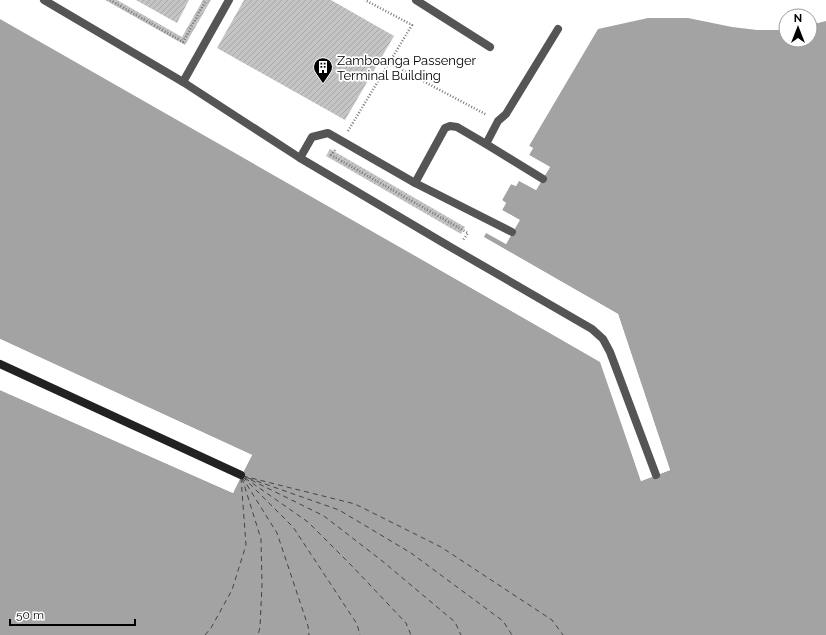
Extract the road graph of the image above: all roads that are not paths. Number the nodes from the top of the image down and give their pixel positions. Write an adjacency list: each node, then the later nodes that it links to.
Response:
1 (44, 0): 6 (street)
2 (229, 0): 6 (street)
3 (416, 0): 5 (street)
4 (558, 29): 7 (street)
5 (490, 47)
6 (183, 82): 8 (street)
7 (486, 144): 9 (street); 10 (street)
8 (300, 158): 10 (street); 14 (street)
9 (543, 179)
10 (415, 183): 11 (street)
11 (512, 232)
12 (0, 364): 13 (main road)
13 (241, 475)
14 (656, 475)

